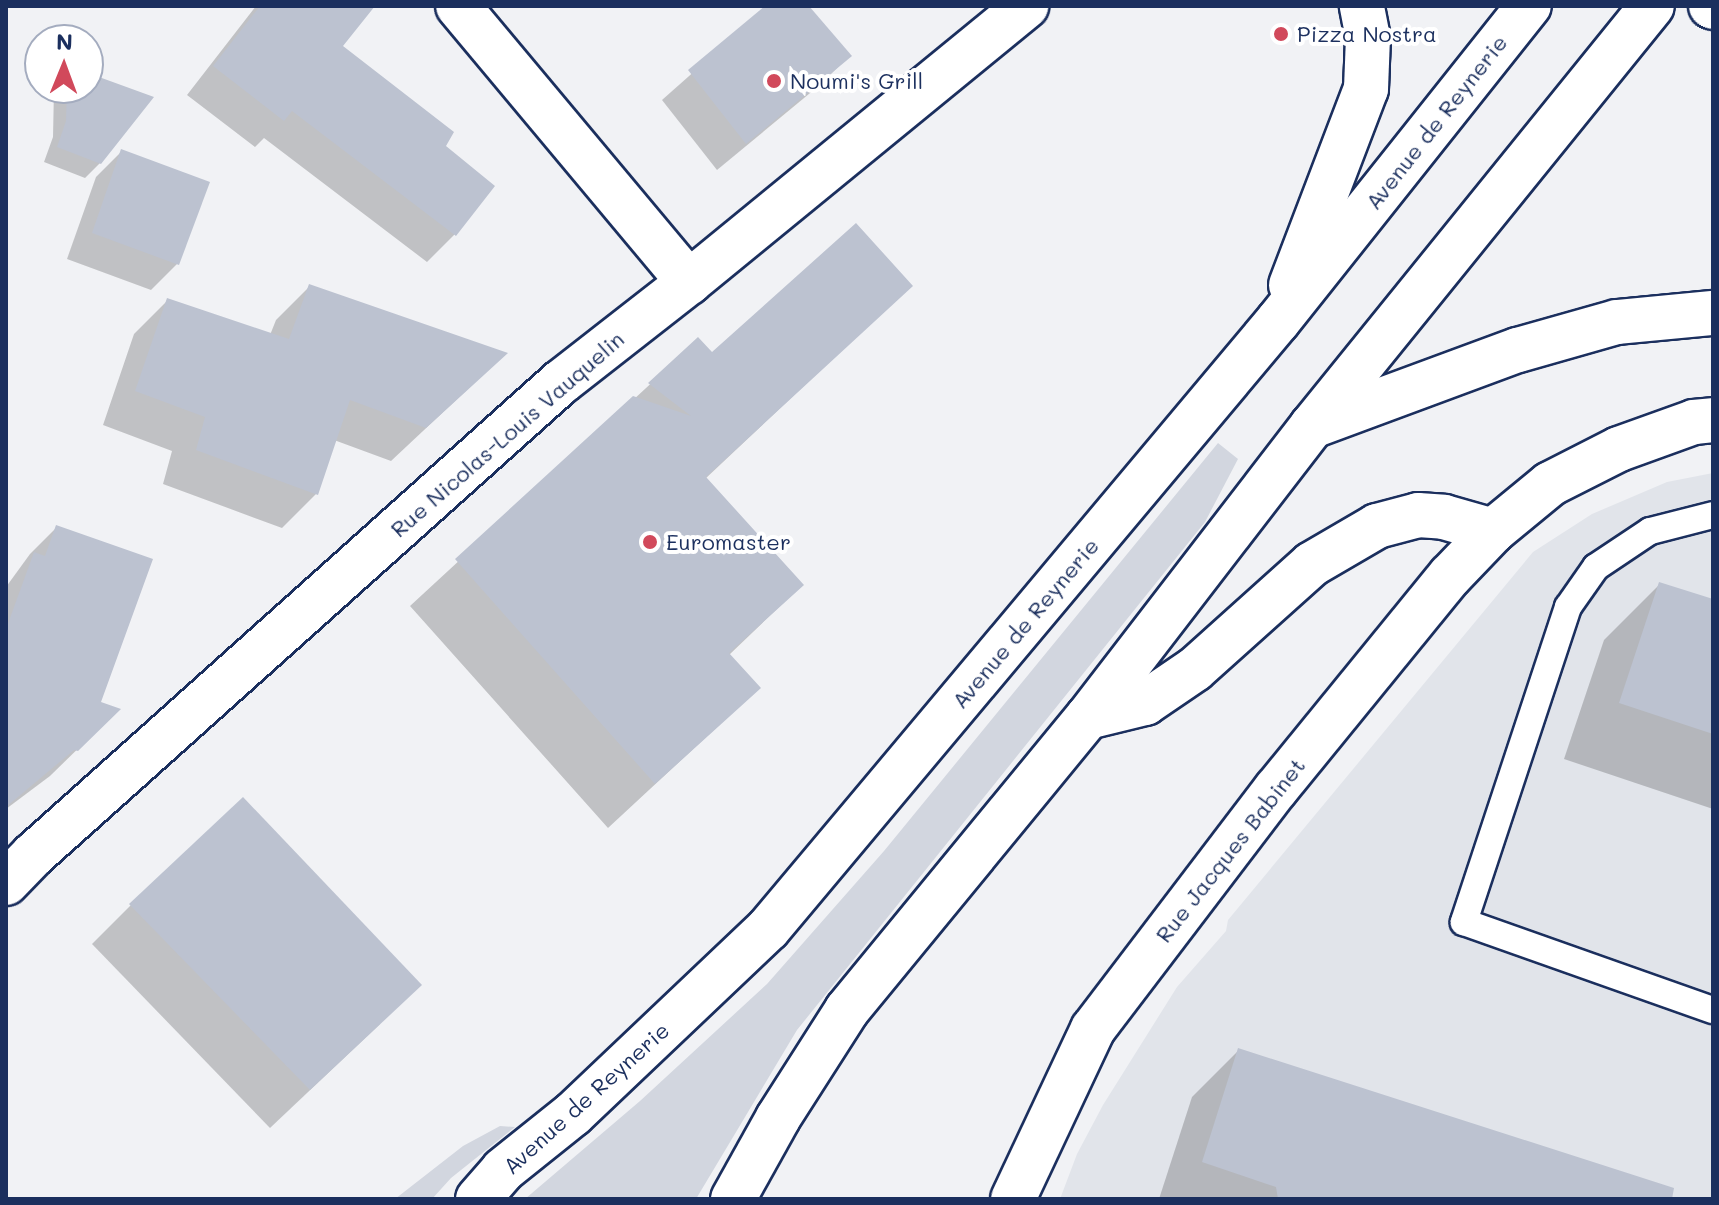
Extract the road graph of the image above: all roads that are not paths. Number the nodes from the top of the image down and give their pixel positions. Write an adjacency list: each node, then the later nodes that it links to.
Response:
1 (458, 6): 6 (main road)
2 (1026, 6): 6 (main road, Rue Nicolas-Louis Vauquelin)
3 (1362, 6): 8 (main road)
4 (1529, 6): 8 (main road, Avenue de Reynerie)
5 (1652, 6): 10 (main road)
6 (689, 282): 14 (main road, Rue Nicolas-Louis Vauquelin)
7 (1713, 313): 10 (main road)
8 (1278, 321): 16 (main road, Avenue de Reynerie)
9 (1713, 420): 12 (main road, Rue Jacques Babinet)
10 (1312, 426): 13 (main road)
11 (1713, 515): 15 (lane)
12 (1493, 531): 13 (main road); 18 (main road, Rue Jacques Babinet)
13 (1088, 717): 17 (main road)
14 (6, 883)
15 (1713, 1010)
16 (478, 1199)
17 (733, 1199)
18 (1013, 1199)

